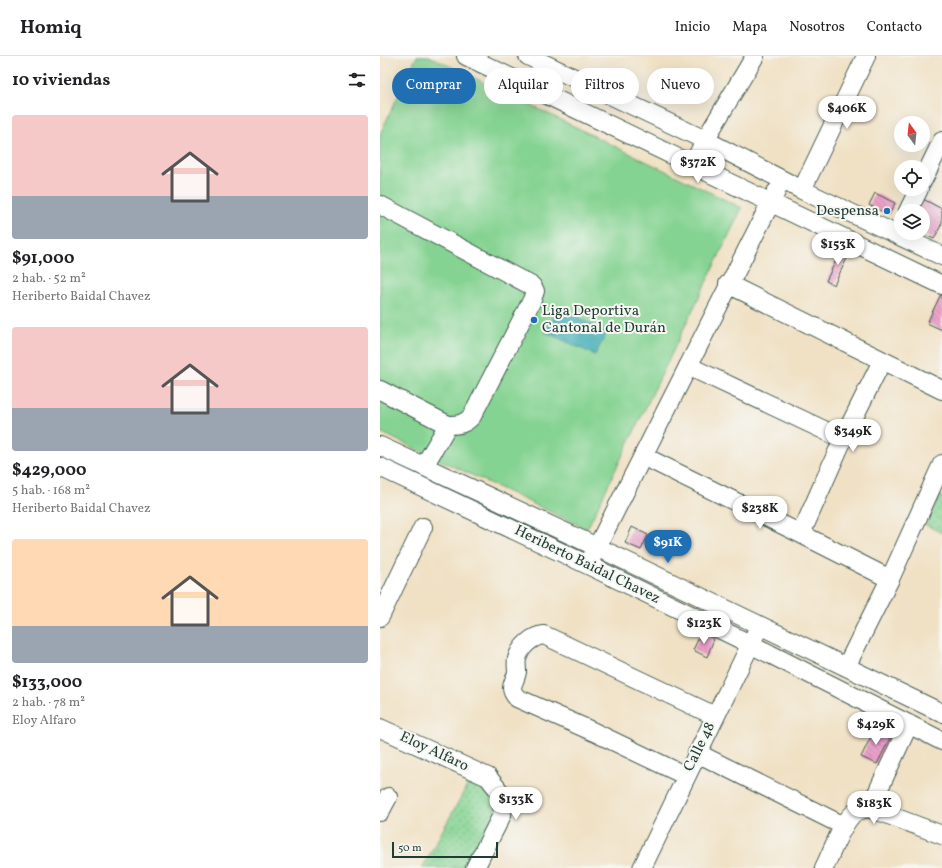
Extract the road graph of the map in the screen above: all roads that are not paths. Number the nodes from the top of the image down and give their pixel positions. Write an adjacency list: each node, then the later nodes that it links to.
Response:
1 (466, 56): 7 (street)
2 (528, 56): 5 (street)
3 (755, 56): 5 (street)
4 (866, 56): 10 (street)
5 (705, 140): 7 (street); 9 (street)
6 (942, 141): 8 (street)
7 (693, 165): 11 (street)
8 (930, 166)
9 (782, 180): 10 (street); 11 (street)
10 (802, 190): 13 (street)
11 (770, 202): 16 (street); 17 (street)
12 (380, 205): 22 (street)
13 (894, 228)
14 (916, 240): 15 (street)
15 (942, 256)
16 (728, 284): 18 (street); 19 (street)
17 (942, 285)
18 (882, 361): 21 (street); 23 (street)
19 (688, 366): 23 (street); 25 (street)
20 (380, 390): 22 (street)
21 (942, 390)
22 (448, 425): 27 (street)
23 (843, 439): 30 (street)
24 (380, 446): 27 (street, Heriberto Baidal Chavez)
25 (643, 456): 30 (street); 31 (street)
26 (942, 464): 33 (street)
27 (424, 466): 31 (street, Heriberto Baidal Chavez)
28 (380, 467): 32 (street, Heriberto Baidal Chavez)
29 (423, 527): 34 (street)
30 (801, 534): 33 (street)
31 (597, 547): 32 (street); 35 (street, Heriberto Baidal Chavez)
32 (588, 565): 36 (street, Heriberto Baidal Chavez)
33 (890, 579): 37 (street)
34 (380, 616)
35 (760, 626): 36 (street, Calle 48); 37 (street, Heriberto Baidal Chavez)
36 (750, 644): 39 (street, Calle 48); 40 (street, Heriberto Baidal Chavez)
37 (846, 667): 38 (street, Heriberto Baidal Chavez)
38 (942, 713)
39 (715, 716): 43 (street, Calle 48); 44 (street)
40 (909, 724): 42 (street, Heriberto Baidal Chavez); 45 (street)
41 (380, 728): 48 (street, Eloy Alfaro)
42 (942, 741)
43 (697, 753): 44 (street, Calle 48); 46 (street)
44 (686, 776): 49 (street, Calle 48)
45 (870, 808): 46 (street); 47 (street)
46 (844, 826): 50 (street)
47 (942, 835)
48 (475, 868)
49 (642, 868)
50 (824, 868)

